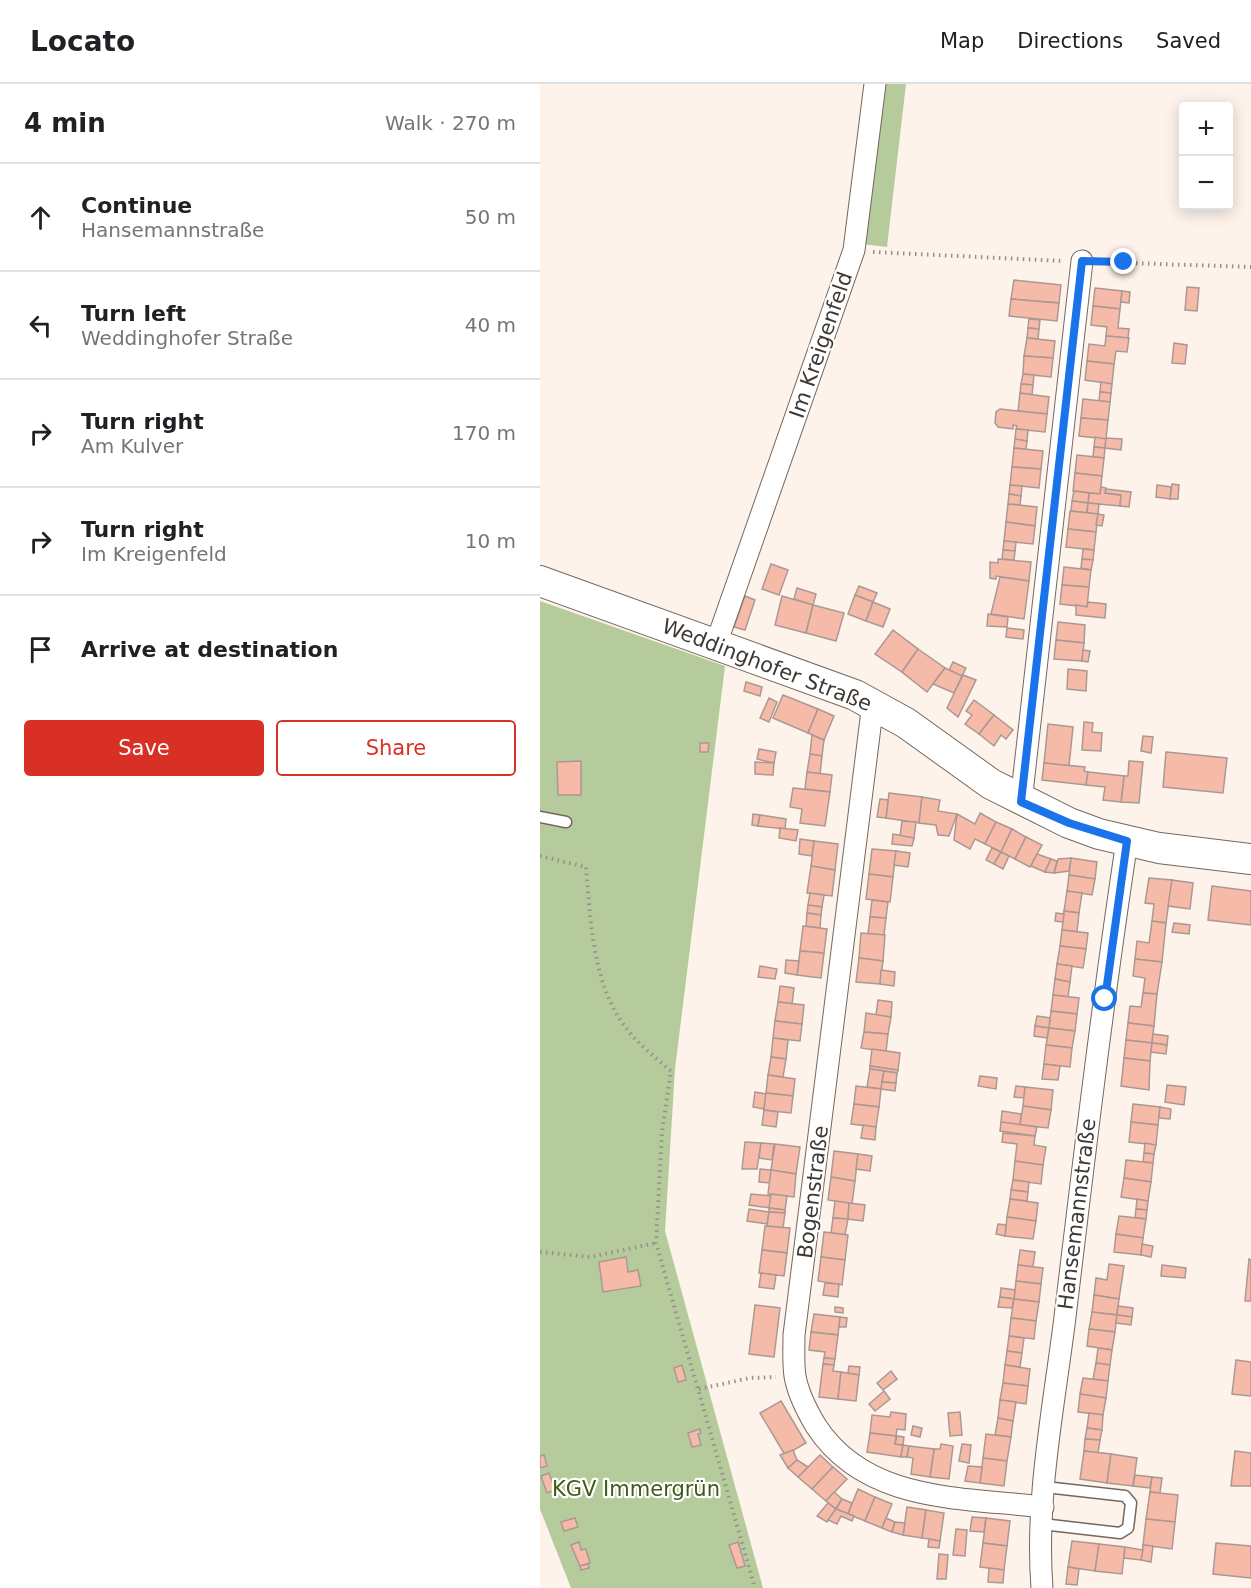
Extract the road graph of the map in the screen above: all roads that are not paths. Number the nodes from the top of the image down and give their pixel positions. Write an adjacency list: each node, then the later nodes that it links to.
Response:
1 (875, 84): 4 (street, Im Kreigenfeld)
2 (1082, 261): 6 (street)
3 (540, 581): 4 (street, Weddinghofer Straße)
4 (716, 644): 5 (street, Weddinghofer Straße)
5 (873, 704): 6 (street, Weddinghofer Straße); 11 (street, Bogenstraße)
6 (1021, 802): 9 (street, Weddinghofer Straße)
7 (540, 817): 8 (lane)
8 (566, 822)
9 (1127, 841): 10 (street, Weddinghofer Straße); 11 (street, Hansemannstraße)
10 (1251, 859)
11 (1043, 1506): 11 (lane); 12 (street, Hansemannstraße)
12 (1042, 1588)

